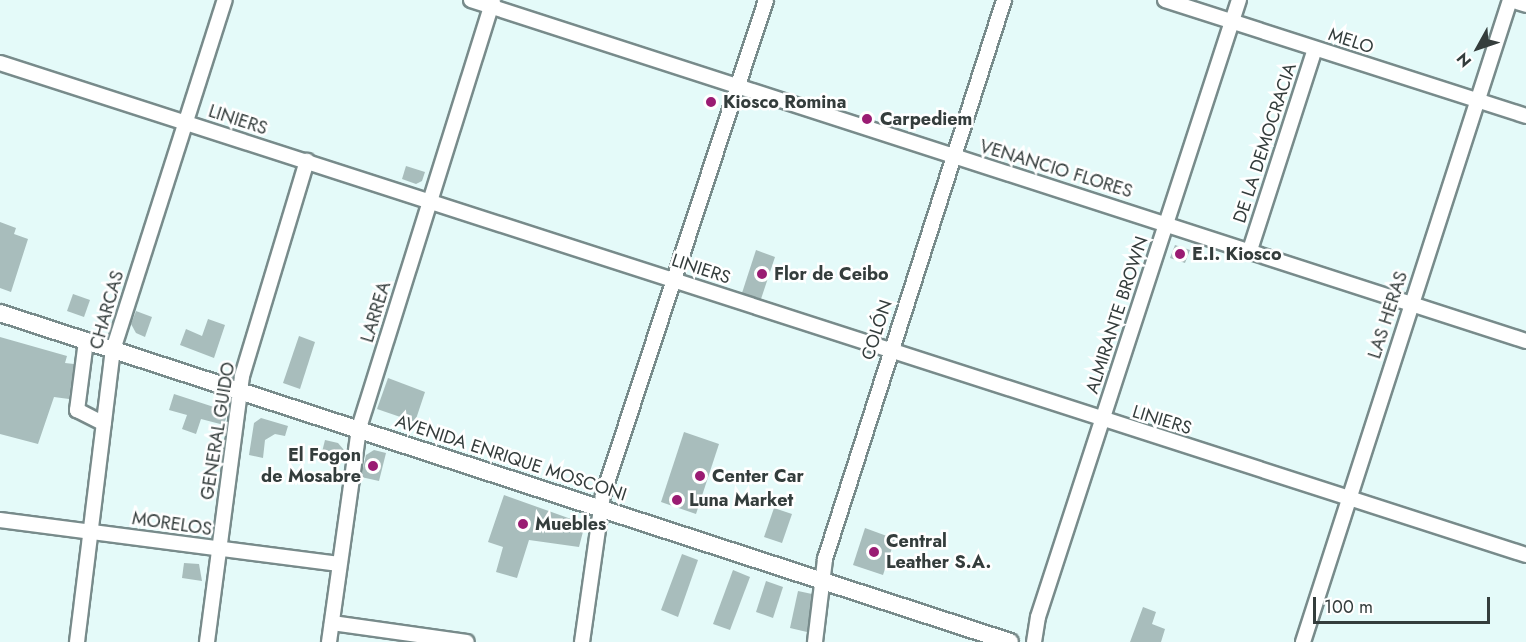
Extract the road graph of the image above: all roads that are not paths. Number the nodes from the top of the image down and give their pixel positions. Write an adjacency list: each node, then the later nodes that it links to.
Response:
1 (225, 0): 16 (street, CHARCAS)
2 (471, 0): 8 (street, VENANCIO FLORES)
3 (766, 0): 13 (street)
4 (1004, 0): 17 (street, COLÓN)
5 (1165, 0): 10 (street, MELO)
6 (1239, 0): 10 (street, ALMIRANTE BROWN)
7 (1510, 0): 9 (street); 14 (street, LAS HERAS)
8 (492, 3): 13 (street, VENANCIO FLORES); 19 (street, LARREA)
9 (1526, 5)
10 (1233, 21): 11 (street, MELO); 20 (street, ALMIRANTE BROWN)
11 (1315, 48): 14 (street, MELO); 21 (street, DE LA DEMOCRACIA)
12 (0, 63): 16 (street, LINIERS)
13 (738, 85): 17 (street, VENANCIO FLORES); 22 (street)
14 (1476, 100): 15 (street, MELO); 23 (street, LAS HERAS)
15 (1526, 116)
16 (186, 123): 18 (street, LINIERS); 28 (street, CHARCAS)
17 (952, 155): 20 (street, VENANCIO FLORES); 27 (street, COLÓN)
18 (307, 161): 19 (street, LINIERS); 29 (street, GENERAL GUIDO)
19 (430, 201): 22 (street, LINIERS); 32 (street, LARREA)
20 (1166, 222): 21 (street, VENANCIO FLORES); 30 (street, ALMIRANTE BROWN)
21 (1250, 249): 23 (street, VENANCIO FLORES)
22 (673, 278): 27 (street, LINIERS); 34 (street)
23 (1410, 304): 26 (street, VENANCIO FLORES); 33 (street, LAS HERAS)
24 (0, 312): 25 (main road, AVENIDA ENRIQUE MOSCONI)
25 (86, 341): 28 (main road, AVENIDA ENRIQUE MOSCONI); 31 (street)
26 (1526, 341)
27 (889, 349): 30 (street, LINIERS); 40 (street, COLÓN)
28 (113, 350): 29 (main road, AVENIDA ENRIQUE MOSCONI); 31 (street, CHARCAS)
29 (240, 390): 32 (main road, AVENIDA ENRIQUE MOSCONI); 37 (street, GENERAL GUIDO)
30 (1102, 420): 33 (street, LINIERS); 49 (street, ALMIRANTE BROWN)
31 (104, 424): 36 (street, CHARCAS)
32 (359, 428): 34 (main road, AVENIDA ENRIQUE MOSCONI); 39 (street, LARREA)
33 (1348, 497): 38 (street, LINIERS); 50 (street, LAS HERAS)
34 (600, 508): 40 (main road, AVENIDA ENRIQUE MOSCONI); 46 (street)
35 (0, 520): 36 (street, MORELOS)
36 (91, 531): 37 (street, MORELOS); 42 (street, CHARCAS)
37 (219, 549): 39 (street, MORELOS); 43 (street, GENERAL GUIDO)
38 (1526, 555)
39 (339, 564): 41 (street, LARREA)
40 (823, 579): 47 (street, COLÓN); 48 (main road, AVENIDA ENRIQUE MOSCONI)
41 (332, 623): 44 (street, LARREA); 45 (street)
42 (77, 642)
43 (207, 642)
44 (329, 642)
45 (467, 642)
46 (582, 642)
47 (815, 642)
48 (1010, 642)
49 (1034, 642)
50 (1303, 642)

